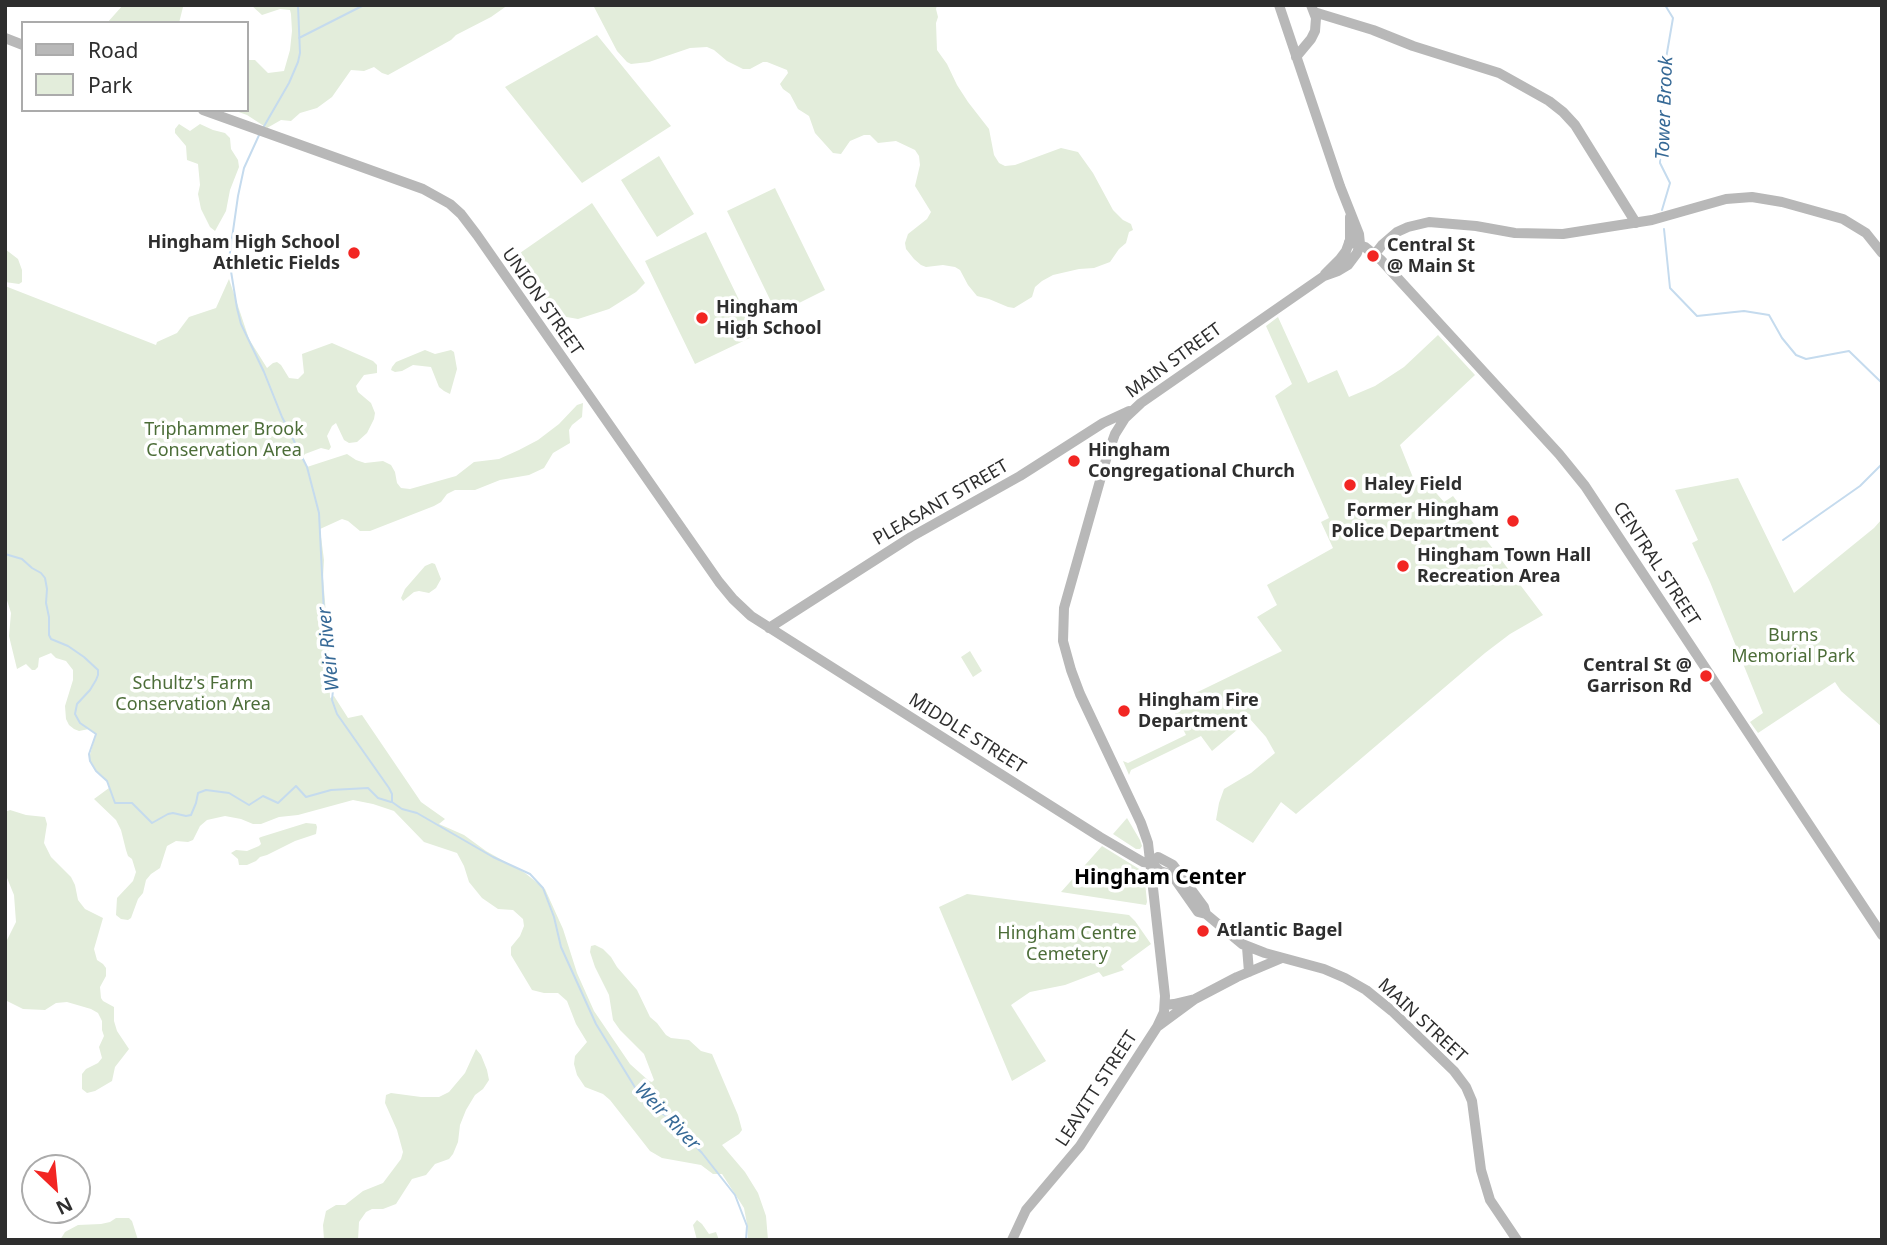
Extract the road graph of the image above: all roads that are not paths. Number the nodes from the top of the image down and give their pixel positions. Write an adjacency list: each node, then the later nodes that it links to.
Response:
1 (1279, 5): 3 (main road)
2 (1312, 9): 3 (main road); 6 (main road)
3 (1296, 57): 5 (main road)
4 (208, 112): 13 (main road, UNION STREET)
5 (1351, 213): 7 (main road); 8 (main road)
6 (1636, 223): 9 (main road); 10 (main road)
7 (1349, 242): 8 (main road); 11 (main road)
8 (1360, 244): 10 (main road, CENTRAL STREET); 11 (main road, MAIN STREET)
9 (1882, 253)
10 (1375, 254): 15 (main road, CENTRAL STREET)
11 (1324, 276): 12 (main road, MAIN STREET)
12 (1133, 410): 13 (main road, PLEASANT STREET); 14 (main road, MAIN STREET)
13 (769, 628): 14 (main road, MIDDLE STREET)
14 (1151, 863): 16 (main road, MAIN STREET); 20 (main road)
15 (1882, 935)
16 (1247, 947): 17 (main road, MAIN STREET); 18 (main road)
17 (1283, 958): 18 (main road, LEAVITT STREET); 23 (main road, MAIN STREET)
18 (1249, 972): 19 (main road, LEAVITT STREET)
19 (1195, 999): 20 (main road, LEAVITT STREET); 21 (main road, LEAVITT STREET)
20 (1166, 1005): 21 (main road)
21 (1157, 1027): 22 (main road, LEAVITT STREET)
22 (1012, 1240)
23 (1517, 1240)

